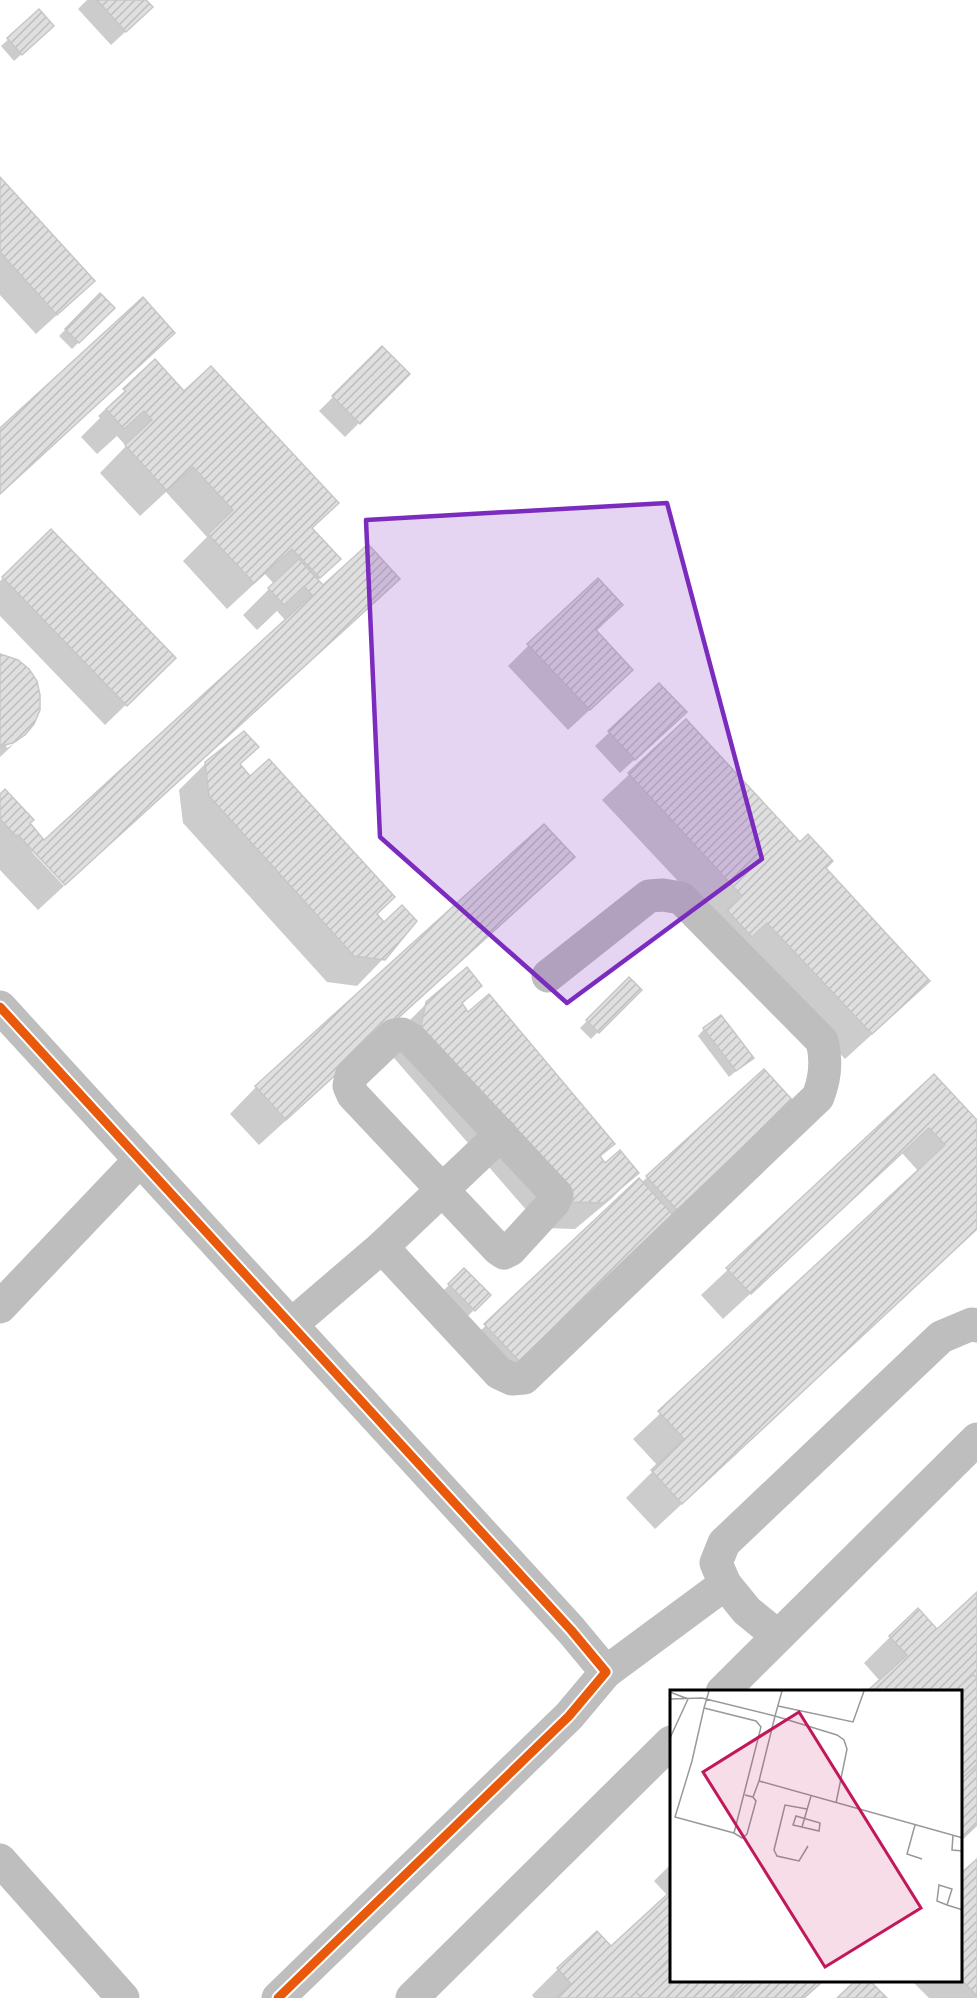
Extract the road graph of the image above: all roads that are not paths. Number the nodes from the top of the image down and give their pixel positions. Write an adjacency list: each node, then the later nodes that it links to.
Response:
1 (548, 976): 6 (street)
2 (0, 1007): 4 (street)
3 (501, 1134): 5 (street); 5 (street); 5 (street)
4 (140, 1160): 7 (street); 8 (street)
5 (441, 1190): 6 (street)
6 (382, 1247): 8 (street)
7 (0, 1307)
8 (291, 1325): 13 (street)
9 (977, 1326): 11 (street)
10 (977, 1439): 12 (street)
11 (725, 1584): 12 (street); 13 (street)
12 (778, 1636): 14 (street)
13 (606, 1672): 18 (street)
14 (724, 1690)
15 (670, 1743): 19 (street)
16 (0, 1860): 17 (street)
17 (123, 1998)
18 (278, 1998)
19 (412, 1998)

